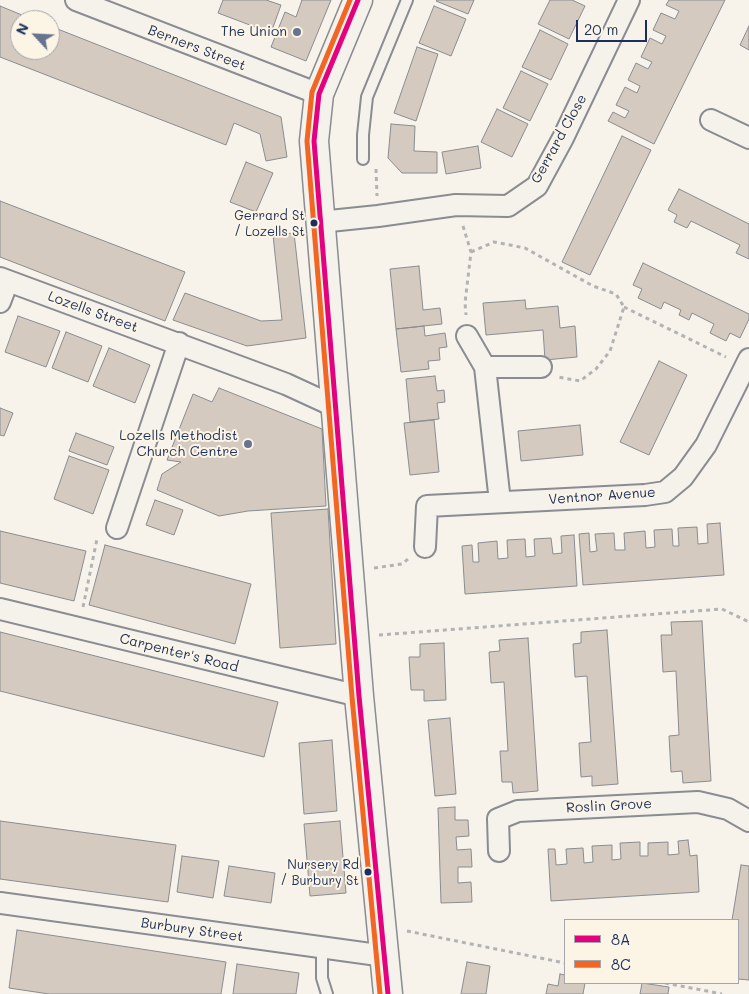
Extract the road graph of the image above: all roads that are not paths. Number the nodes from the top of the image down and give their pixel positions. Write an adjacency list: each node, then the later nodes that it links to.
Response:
1 (76, 0): 5 (street, Berners Street)
2 (358, 0): 5 (main road)
3 (407, 0): 8 (lane)
4 (629, 0): 9 (street, Gerrard Close)
5 (319, 94): 9 (main road)
6 (711, 120): 7 (street)
7 (749, 138)
8 (362, 159)
9 (320, 222): 17 (main road)
10 (4, 280): 11 (street, Lozells Street); 13 (street, Lozells Street)
11 (0, 302)
12 (467, 336): 15 (street)
13 (178, 344): 17 (street, Lozells Street); 19 (street)
14 (747, 363): 18 (street, Ventnor Avenue)
15 (485, 367): 16 (street); 18 (street)
16 (541, 367)
17 (336, 407): 22 (main road)
18 (500, 502): 20 (street, Ventnor Avenue)
19 (117, 528)
20 (425, 547)
21 (0, 609): 22 (street, Carpenter's Road)
22 (359, 696): 27 (main road)
23 (749, 821): 24 (street, Roslin Grove)
24 (499, 851)
25 (0, 903): 26 (street, Burbury Street)
26 (322, 948): 27 (street, Burbury Street); 28 (lane)
27 (385, 956): 29 (main road)
28 (327, 994)
29 (388, 994)

